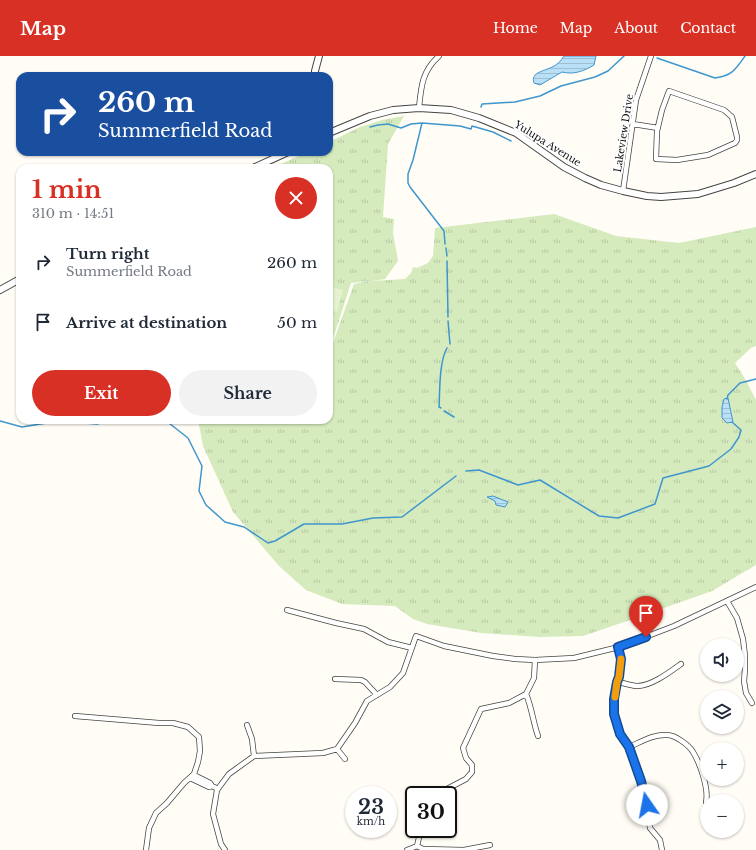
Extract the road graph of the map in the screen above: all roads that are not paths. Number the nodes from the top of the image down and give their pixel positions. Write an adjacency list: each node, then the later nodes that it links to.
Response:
1 (319, 56): 4 (street)
2 (439, 56): 5 (street)
3 (651, 56): 6 (street, Lakeview Drive)
4 (315, 72)
5 (419, 108): 8 (street, Yulupa Avenue); 12 (street, Yulupa Avenue)
6 (632, 126): 7 (street); 12 (street, Lakeview Drive)
7 (658, 130): 7 (street)
8 (333, 131)
9 (279, 156): 10 (street)
10 (262, 164)
11 (756, 174): 12 (street, Yulupa Avenue)
12 (623, 192)
13 (16, 281): 14 (street)
14 (0, 290)
15 (756, 587): 16 (street)
16 (727, 601): 18 (street); 26 (street)
17 (287, 610): 19 (street)
18 (618, 647): 20 (street); 23 (street)
19 (412, 648): 20 (street); 25 (street)
20 (535, 660): 24 (street)
21 (682, 664): 23 (street)
22 (335, 679): 25 (street)
23 (617, 682): 30 (street)
24 (526, 694): 29 (street); 35 (street)
25 (377, 695): 31 (street)
26 (752, 703)
27 (75, 716): 34 (street)
28 (248, 725): 32 (street)
29 (538, 736)
30 (629, 747): 37 (street); 44 (street)
31 (337, 749): 32 (street); 33 (street)
32 (254, 756): 36 (street)
33 (345, 759)
34 (192, 776): 36 (street); 41 (street)
35 (453, 786)
36 (218, 789): 42 (street)
37 (707, 794)
38 (419, 838): 40 (street)
39 (490, 845): 40 (street)
40 (416, 846): 43 (street)
41 (146, 850)
42 (225, 850)
43 (407, 850)
44 (662, 850)

